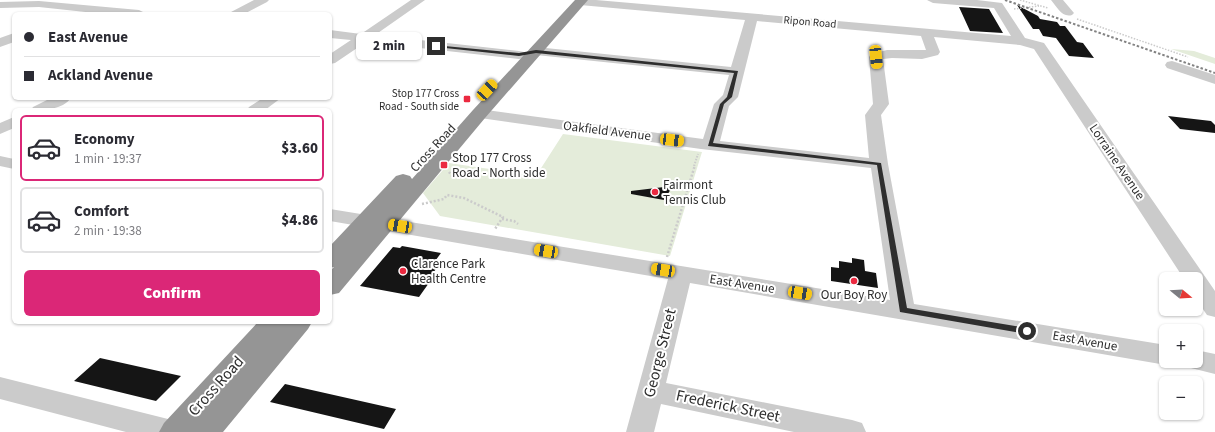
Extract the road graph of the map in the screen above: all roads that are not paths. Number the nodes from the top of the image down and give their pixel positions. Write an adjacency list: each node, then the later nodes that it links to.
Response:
1 (111, 0): 8 (street)
2 (263, 0): 11 (street)
3 (419, 0): 17 (street)
4 (933, 0): 18 (street)
5 (575, 1): 13 (street, Ripon Road); 21 (highway, Cross Road)
6 (0, 5): 8 (street)
7 (1055, 5): 12 (street)
8 (88, 9): 9 (street); 10 (street)
9 (80, 12)
10 (119, 12)
11 (238, 12)
12 (1069, 15)
13 (752, 17): 14 (street, Ripon Road); 24 (street)
14 (926, 32): 18 (street, Ripon Road); 36 (street)
15 (332, 34): 17 (street)
16 (12, 38): 19 (street)
17 (362, 38): 21 (street); 22 (street)
18 (1020, 41): 20 (street, Ripon Road)
19 (0, 43)
20 (1039, 46): 41 (street, Lorraine Avenue)
21 (528, 53): 24 (street); 30 (highway, Cross Road)
22 (332, 59)
23 (1172, 65): 25 (street)
24 (736, 72): 33 (street)
25 (1215, 80)
26 (59, 100): 28 (street)
27 (270, 100): 29 (street)
28 (43, 108)
29 (258, 108)
30 (472, 114): 33 (street, Oakfield Avenue); 38 (highway, Cross Road)
31 (12, 123): 32 (street)
32 (0, 129)
33 (706, 144): 36 (street, Oakfield Avenue)
34 (0, 161): 35 (street)
35 (12, 164)
36 (879, 164): 45 (street)
37 (332, 215): 38 (street, East Avenue)
38 (375, 222): 39 (highway, Cross Road); 40 (street, East Avenue); 42 (highway, Cross Road)
39 (332, 258)
40 (672, 272): 45 (street, East Avenue); 52 (street, George Street)
41 (1190, 272)
42 (332, 284)
43 (1203, 292): 44 (street, Lorraine Avenue)
44 (1215, 309)
45 (903, 310): 48 (street, East Avenue)
46 (272, 324): 54 (highway, Cross Road)
47 (297, 324): 55 (highway, Cross Road)
48 (1159, 354)
49 (1203, 361): 50 (street)
50 (1215, 364)
51 (0, 388): 53 (street)
52 (651, 391): 56 (street, George Street); 57 (street, Frederick Street)
53 (172, 432)
54 (175, 432)
55 (204, 432)
56 (640, 432)
57 (852, 432)

